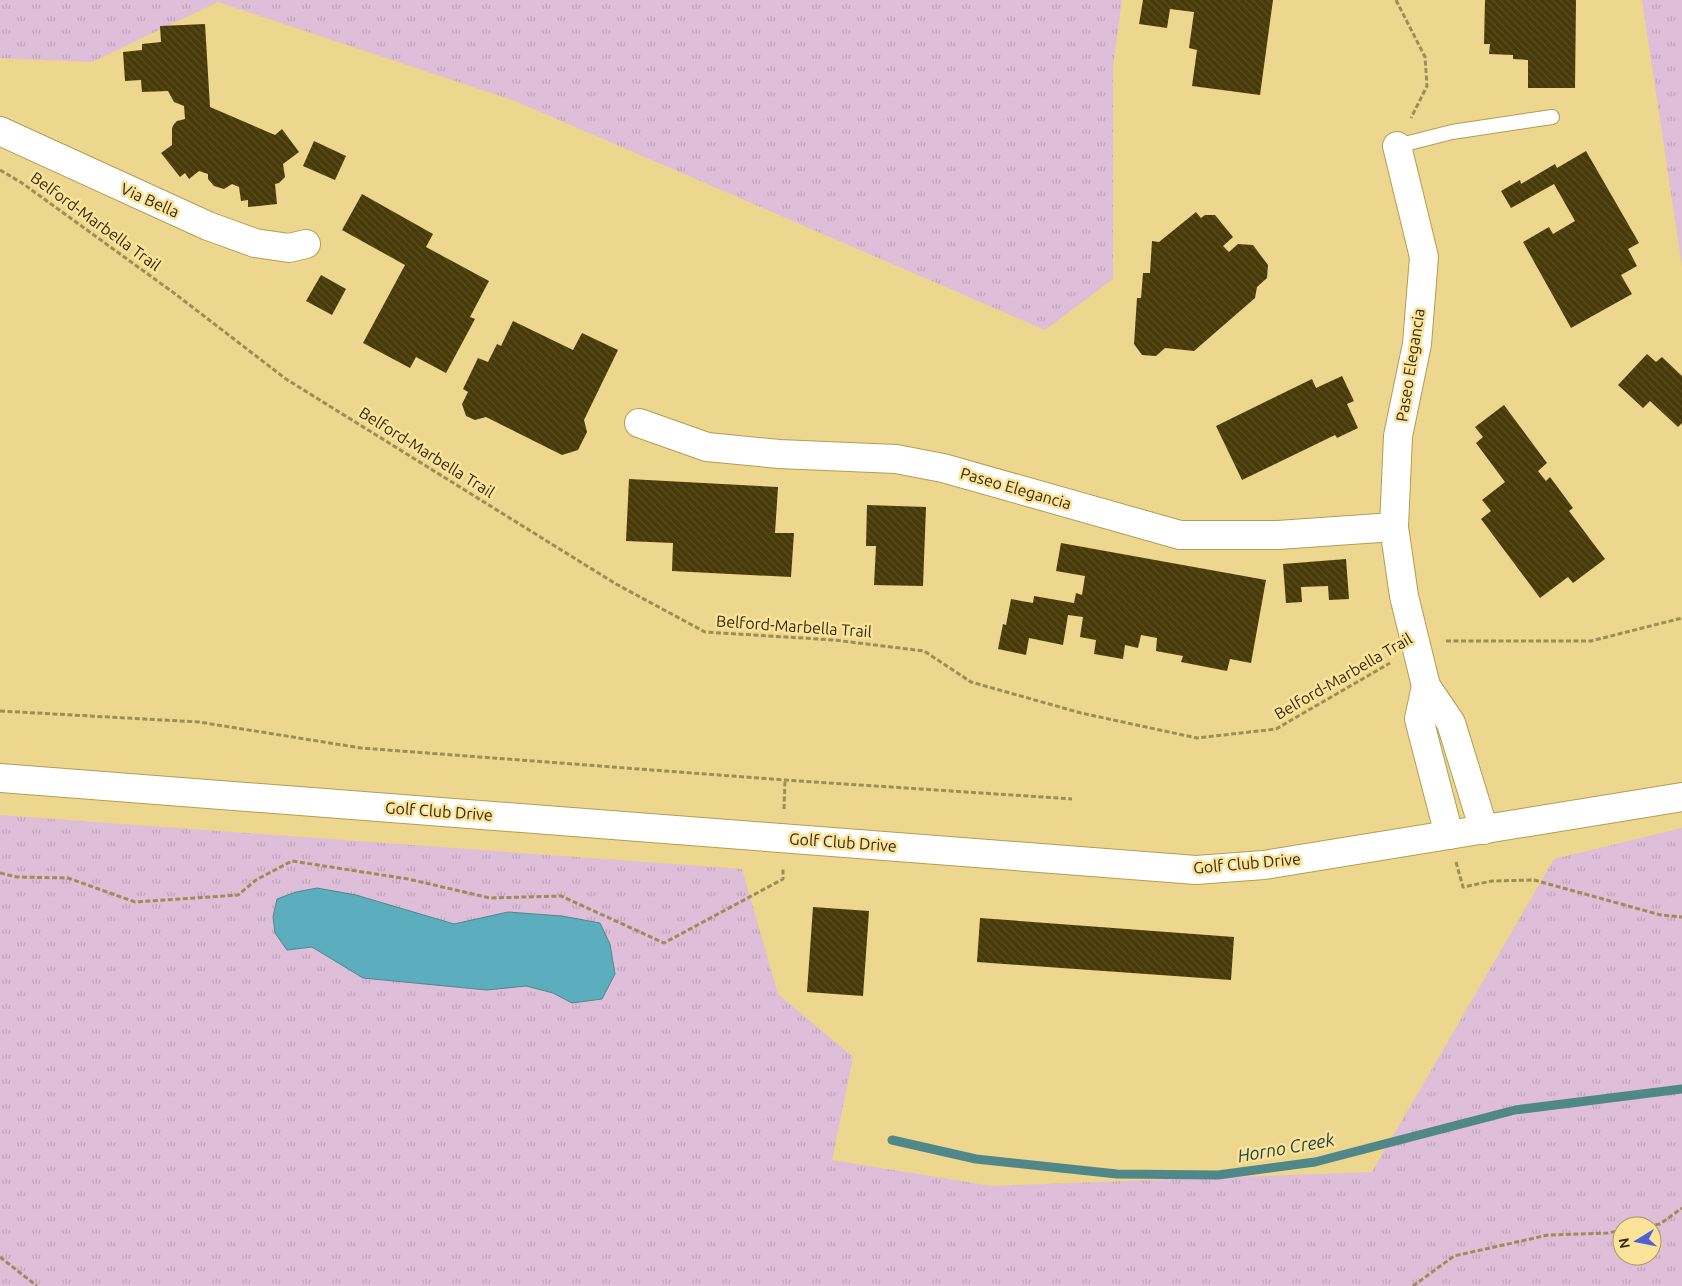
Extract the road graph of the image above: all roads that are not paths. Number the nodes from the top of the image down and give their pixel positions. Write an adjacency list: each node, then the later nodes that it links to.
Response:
1 (1552, 116): 3 (lane)
2 (0, 131): 4 (street, Via Bella)
3 (1397, 146): 6 (street, Paseo Elegancia)
4 (306, 244)
5 (639, 423): 6 (street, Paseo Elegancia)
6 (1394, 527): 7 (street, Paseo Elegancia)
7 (1426, 686): 10 (street, Paseo Elegancia); 11 (street, Paseo Elegancia)
8 (0, 778): 11 (street, Golf Club Drive)
9 (1682, 797): 10 (street, Golf Club Drive)
10 (1484, 830): 11 (street, Golf Club Drive)
11 (1449, 835)

